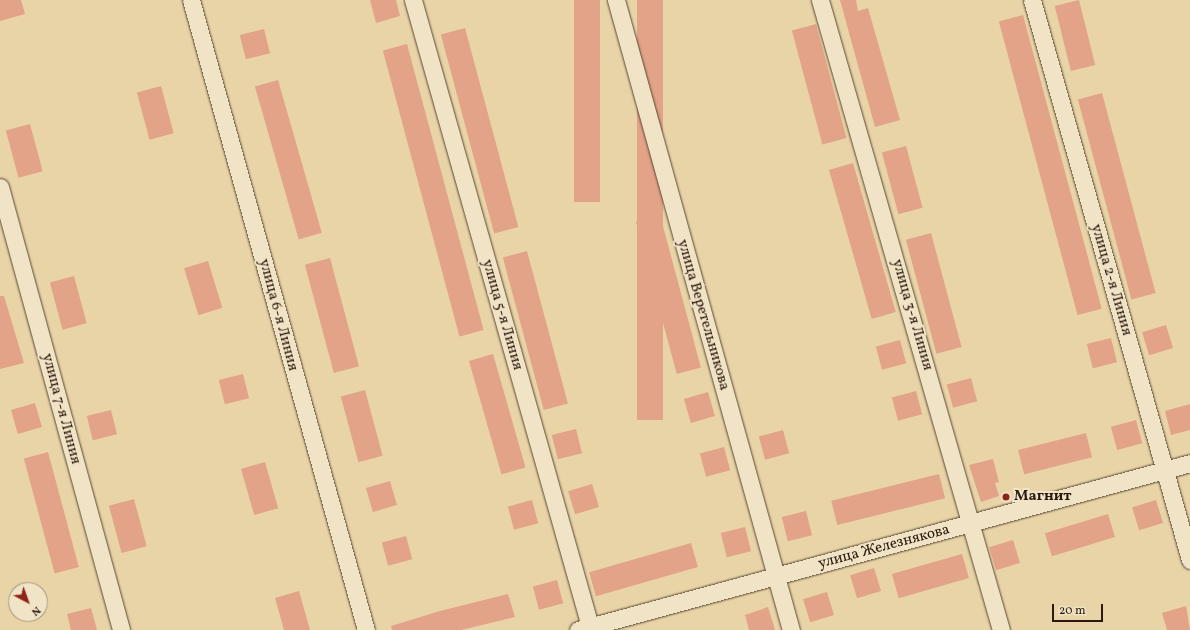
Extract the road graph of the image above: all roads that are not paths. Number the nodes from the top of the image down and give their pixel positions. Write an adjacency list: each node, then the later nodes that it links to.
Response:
1 (191, 0): 14 (street, улица 6-я Линия)
2 (413, 0): 12 (street, улица 5-я Линия)
3 (616, 0): 11 (street, улица Веретельникова)
4 (820, 0): 9 (street, улица 3-я Линия)
5 (1032, 0): 8 (street, улица 2-я Линия)
6 (0, 187): 13 (street, улица 7-я Линия)
7 (1190, 463): 8 (street, улица Железнякова)
8 (1165, 470): 9 (street, улица Железнякова); 10 (street, улица 2-я Линия)
9 (972, 523): 11 (street, улица Железнякова); 16 (street, улица 3-я Линия)
10 (1190, 560)
11 (776, 576): 12 (street, улица Железнякова); 15 (street, улица Веретельникова)
12 (587, 629)
13 (121, 630)
14 (366, 630)
15 (791, 630)
16 (1002, 630)

